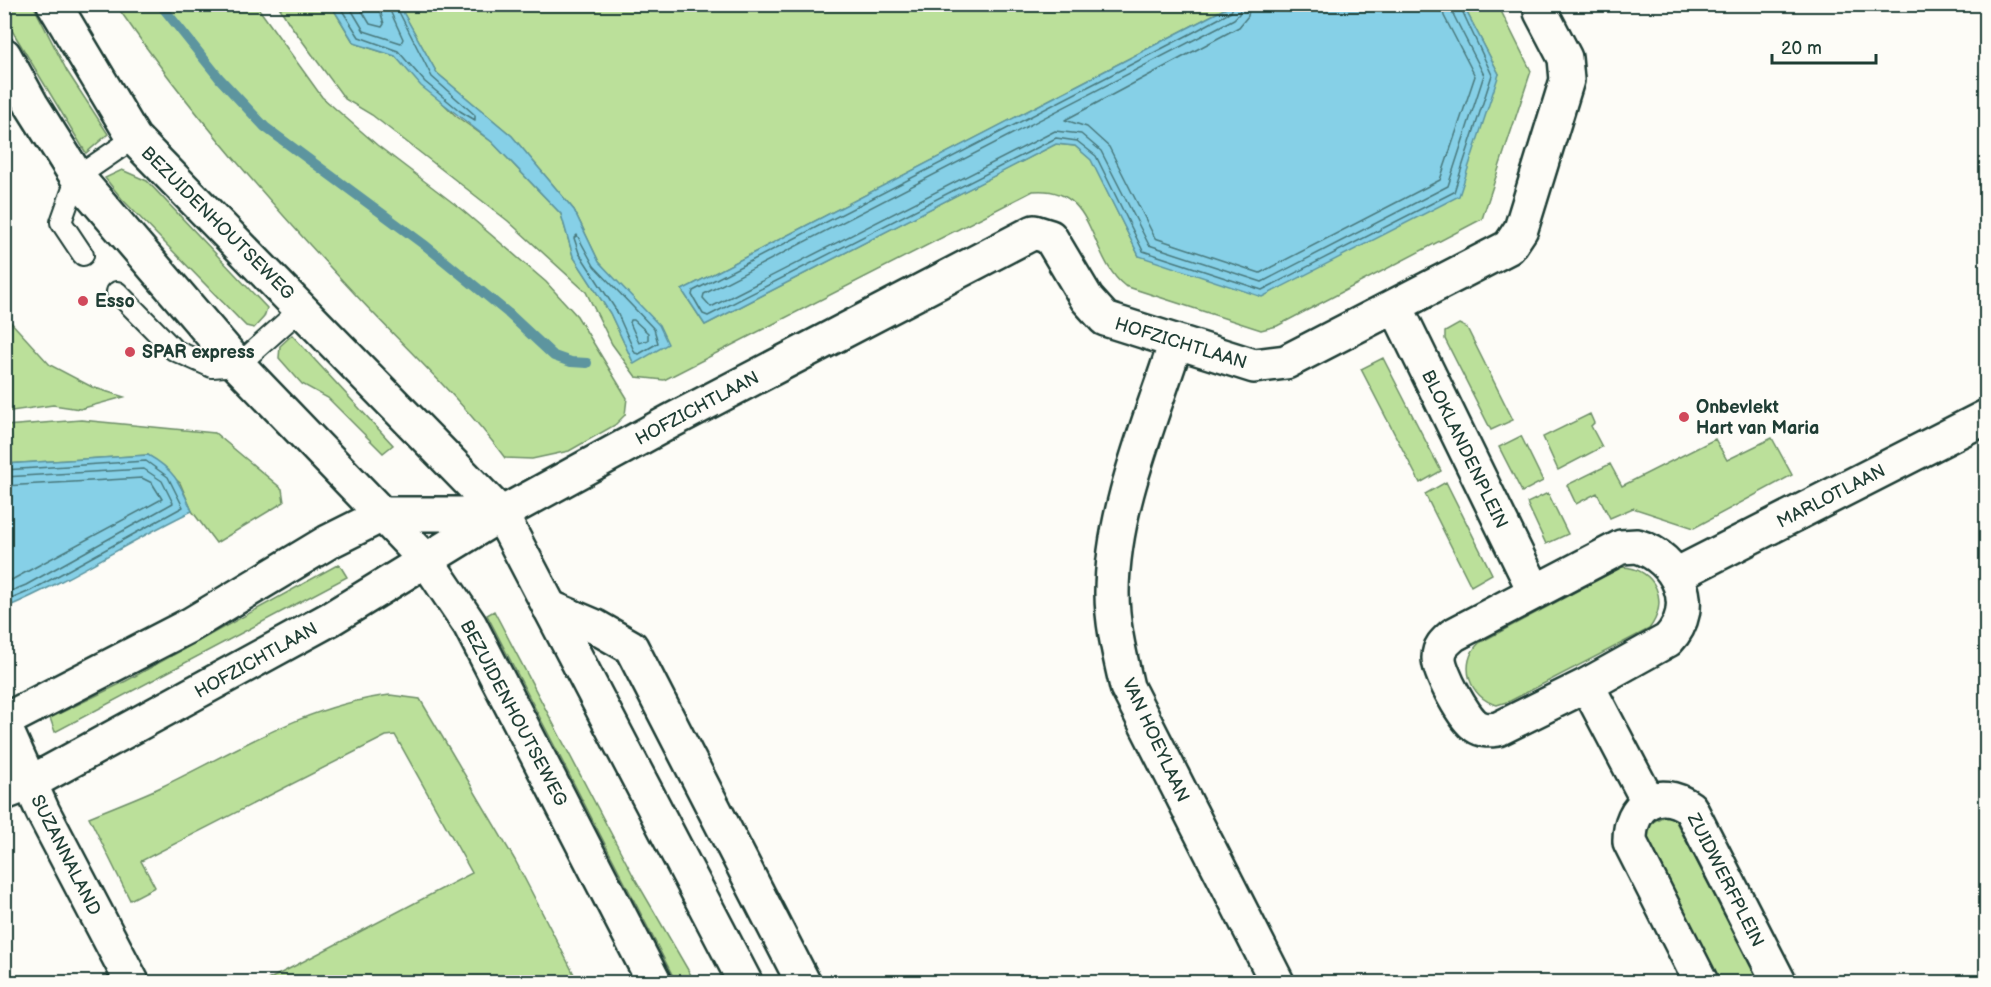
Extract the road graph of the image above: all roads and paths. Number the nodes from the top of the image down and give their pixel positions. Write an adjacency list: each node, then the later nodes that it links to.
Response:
1 (54, 4): 4 (street, BEZUIDENHOUTSEWEG)
2 (1540, 4): 8 (street, HOFZICHTLAAN)
3 (4, 55): 5 (street, BEZUIDENHOUTSEWEG)
4 (134, 138): 5 (lane, BEZUIDENHOUTSEWEG); 9 (street, BEZUIDENHOUTSEWEG)
5 (76, 177): 6 (lane); 11 (street, BEZUIDENHOUTSEWEG)
6 (83, 255)
7 (117, 292): 11 (lane)
8 (1396, 307): 10 (street, HOFZICHTLAAN); 17 (street, BLOKLANDENPLEIN)
9 (302, 308): 11 (lane, BEZUIDENHOUTSEWEG); 14 (street, BEZUIDENHOUTSEWEG)
10 (1176, 342): 14 (street, HOFZICHTLAAN); 28 (street, VAN HOEYLAAN)
11 (238, 365): 13 (street, BEZUIDENHOUTSEWEG)
12 (1986, 417): 16 (street, MARLOTLAAN)
13 (384, 514): 14 (street, HOFZICHTLAAN); 15 (street, BEZUIDENHOUTSEWEG); 20 (street, HOFZICHTLAAN)
14 (501, 514): 15 (street, HOFZICHTLAAN); 18 (street, BEZUIDENHOUTSEWEG)
15 (427, 561): 22 (street, HOFZICHTLAAN); 25 (street, BEZUIDENHOUTSEWEG)
16 (1676, 575): 17 (street); 19 (street)
17 (1534, 590): 19 (street)
18 (549, 607): 26 (street, BEZUIDENHOUTSEWEG); 27 (street)
19 (1587, 685): 23 (street)
20 (4, 720)
21 (4, 725): 22 (street, SUZANNALAND)
22 (17, 788): 24 (street, SUZANNALAND)
23 (1648, 801): 29 (street); 30 (street, ZUIDWERFPLEIN)
24 (132, 982)
25 (654, 982)
26 (745, 982)
27 (803, 982)
28 (1277, 982)
29 (1701, 982)
30 (1779, 982)

